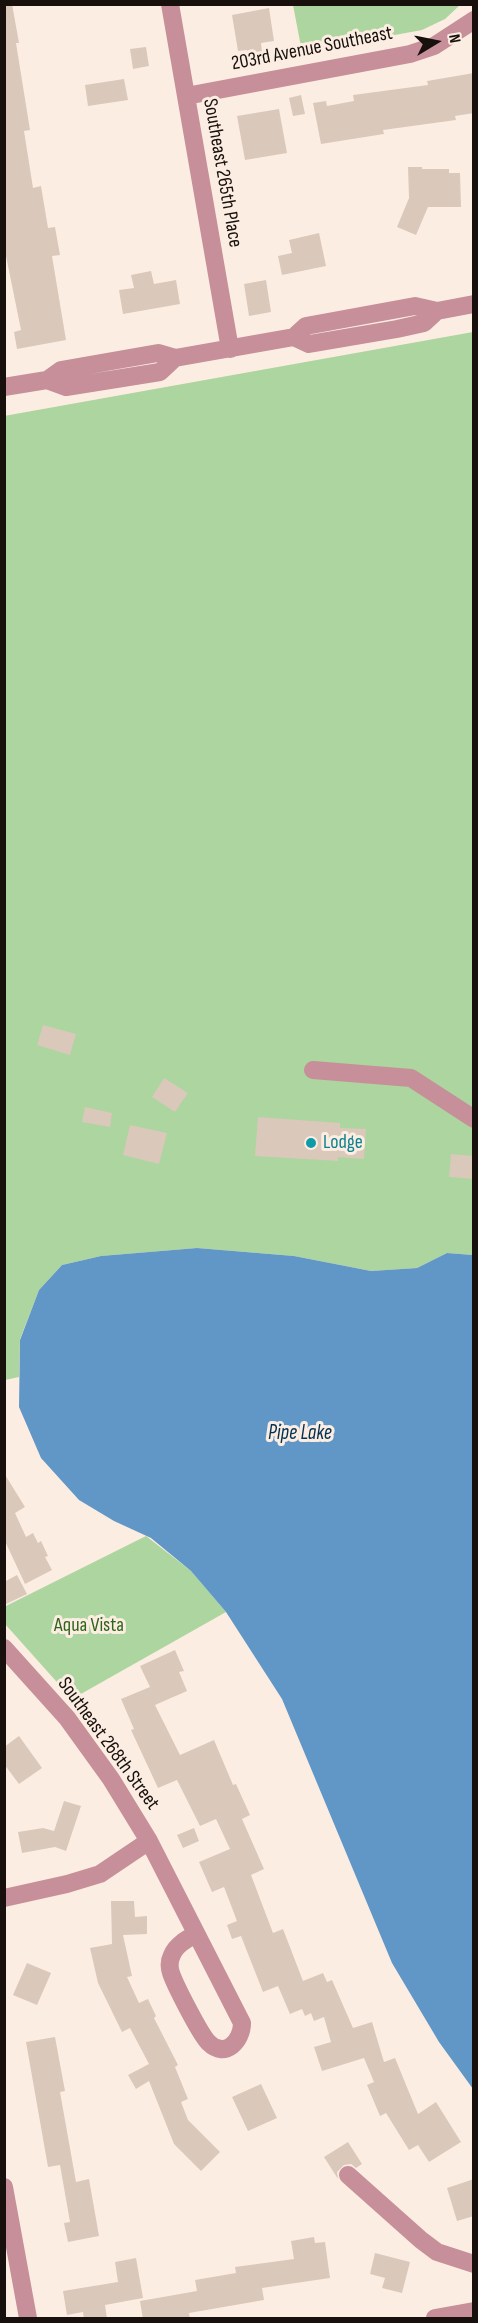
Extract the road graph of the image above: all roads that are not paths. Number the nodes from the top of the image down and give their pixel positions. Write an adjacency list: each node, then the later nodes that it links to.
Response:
1 (170, 4): 3 (street, Southeast 265th Place)
2 (474, 20): 3 (street, 203rd Avenue Southeast)
3 (186, 96): 5 (street, Southeast 265th Place)
4 (474, 304): 5 (street)
5 (230, 349): 6 (street)
6 (4, 387)
7 (313, 1070): 8 (street)
8 (474, 1119)
9 (4, 1648): 10 (street, Southeast 268th Street)
10 (149, 1841): 11 (street); 12 (street, Southeast 268th Street)
11 (4, 1898)
12 (196, 1934): 12 (street, Southeast 268th Street)
13 (348, 2175): 15 (street)
14 (4, 2187): 17 (street)
15 (474, 2264)
16 (474, 2311): 18 (street)
17 (28, 2319)
18 (435, 2319)

